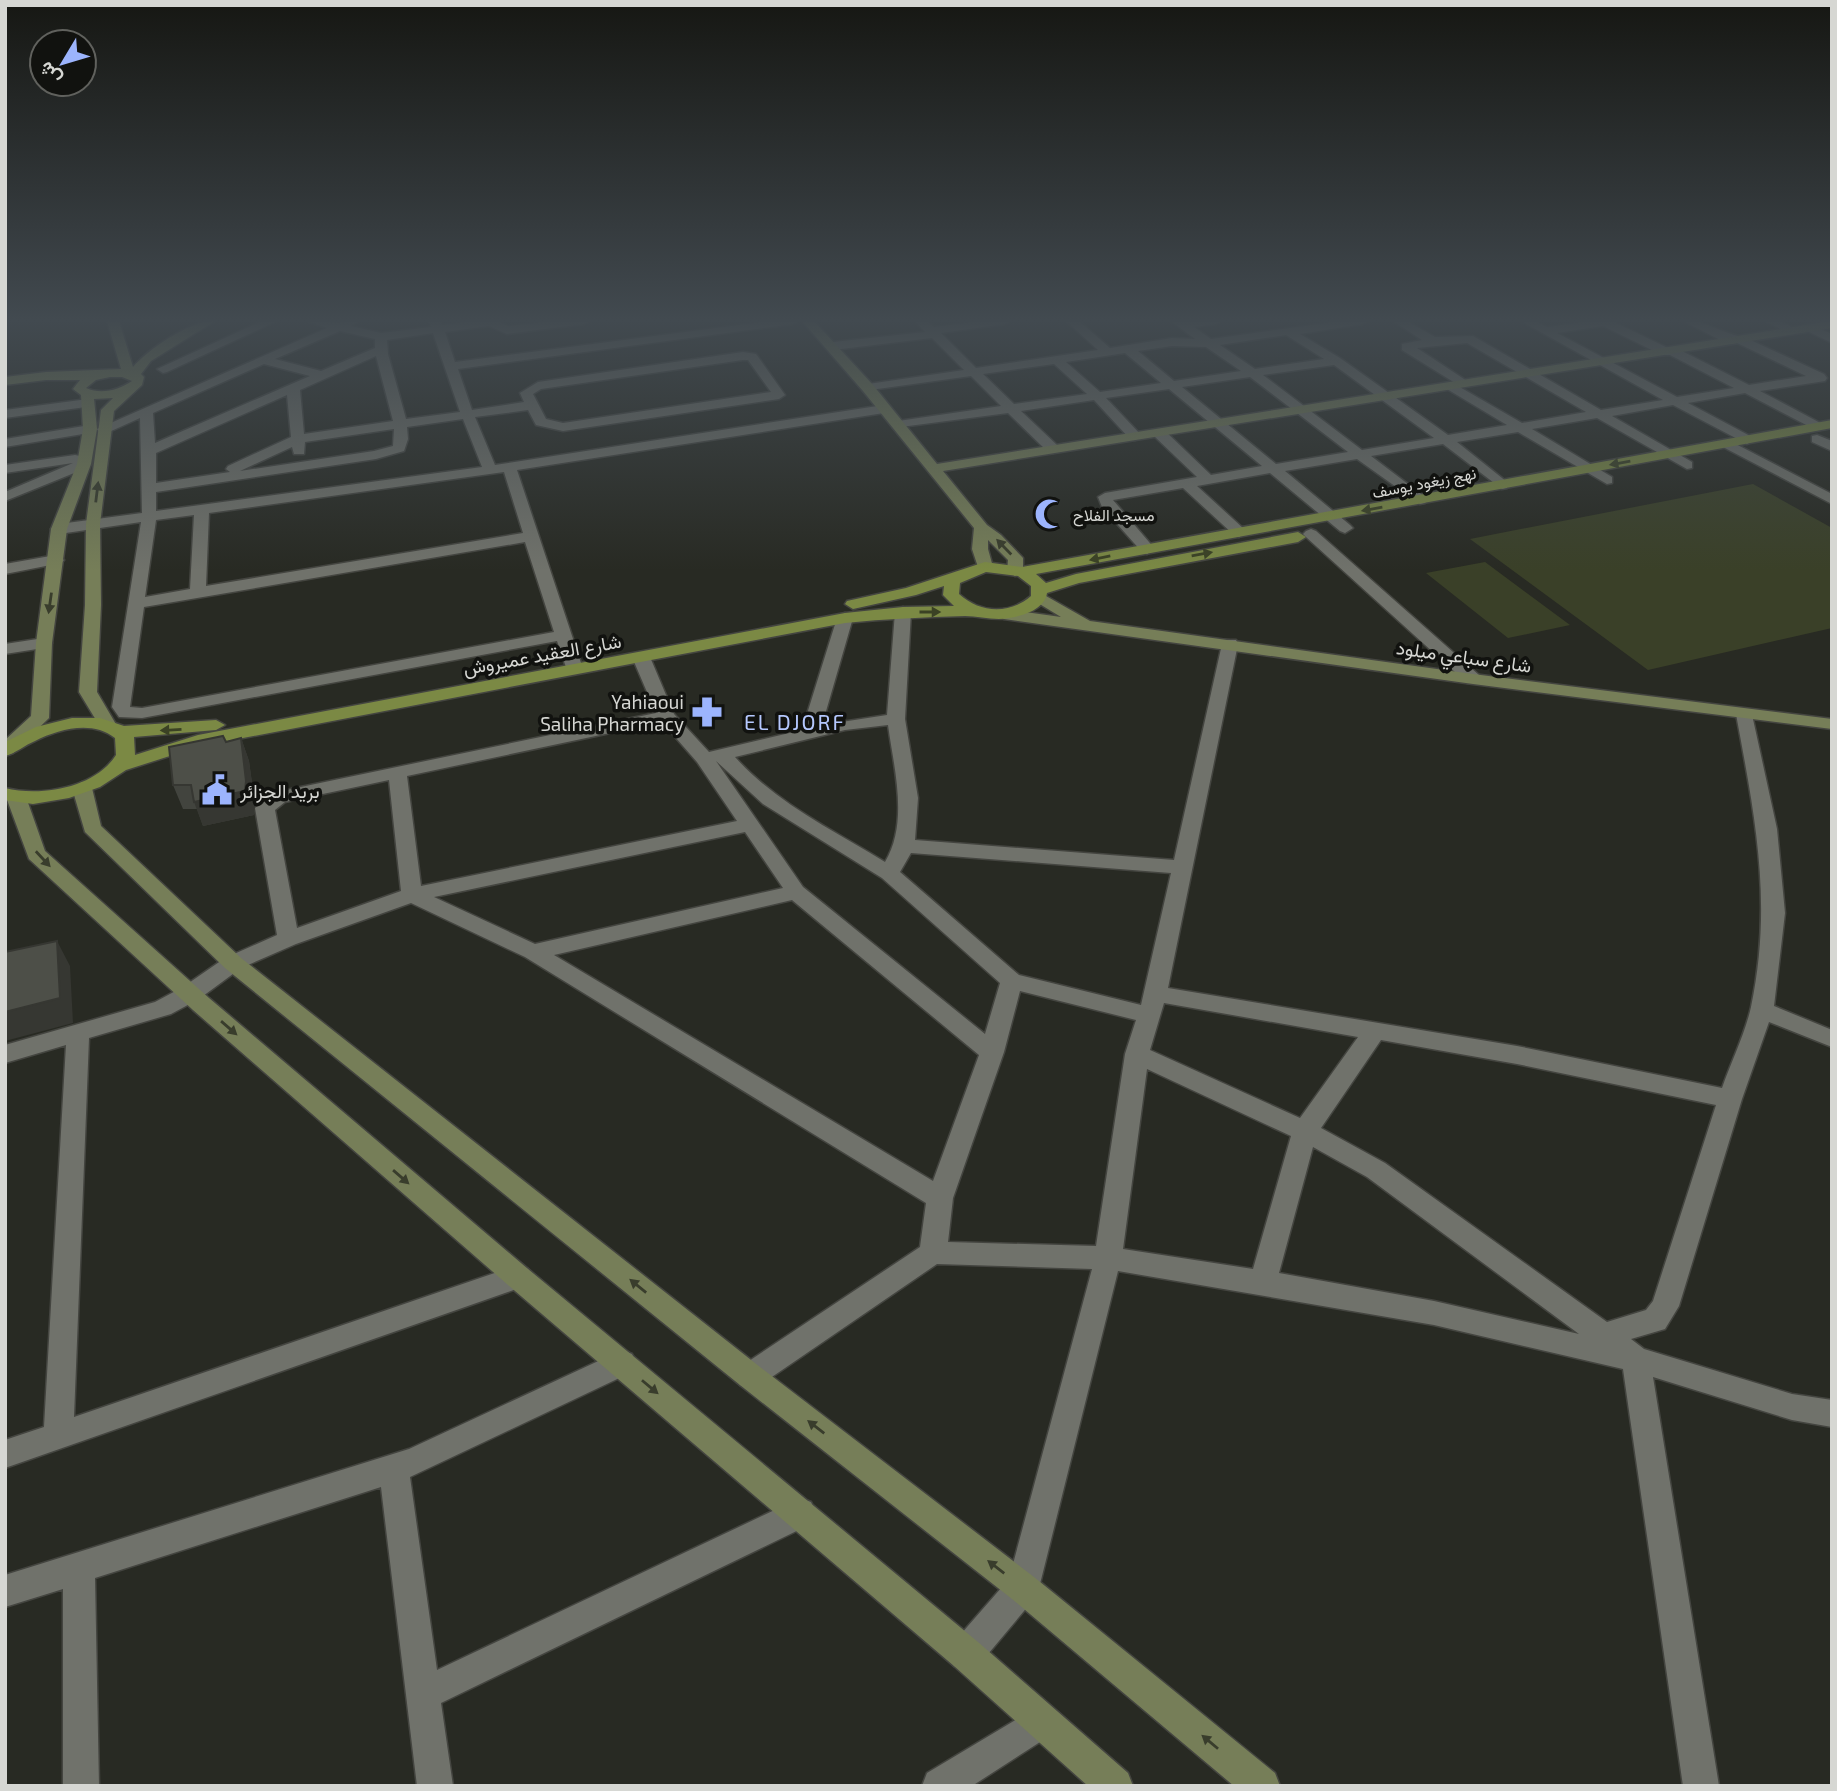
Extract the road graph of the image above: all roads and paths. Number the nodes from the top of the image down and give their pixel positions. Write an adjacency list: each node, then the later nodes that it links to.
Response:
1 (50, 405): 29 (street)
2 (89, 405): 36 (street)
3 (112, 405): 36 (street)
4 (161, 405): 27 (street)
5 (253, 405): 46 (street)
6 (295, 405): 40 (street)
7 (390, 405): 32 (street)
8 (464, 405): 30 (street)
9 (534, 405): 30 (street); 34 (street)
10 (746, 405): 34 (street)
11 (881, 405): 26 (street)
12 (1010, 405): 24 (street)
13 (1037, 405): 24 (street)
14 (1104, 405): 39 (street)
15 (1193, 405): 31 (street)
16 (1294, 405): 25 (street)
17 (1320, 405): 25 (street)
18 (1396, 405): 41 (street)
19 (1486, 405): 35 (street)
20 (1581, 405): 28 (street)
21 (1650, 405): 28 (street)
22 (1680, 405): 43 (street)
23 (1773, 405): 37 (street)
24 (1014, 408): 33 (street); 45 (street)
25 (1298, 408): 31 (street); 47 (street)
26 (884, 409): 33 (street); 34 (street)
27 (146, 411): 36 (street); 46 (street)
28 (1595, 413): 35 (street); 48 (street)
29 (5, 414)
30 (467, 415): 32 (street); 57 (street)
31 (1213, 422): 38 (street); 53 (street)
32 (400, 424): 40 (street); 51 (street)
33 (898, 425): 55 (street)
34 (672, 426): 52 (street)
35 (1518, 427): 41 (street); 56 (street)
36 (97, 429): 42 (street); 49 (street); 70 (street, one-way to 36)
37 (1825, 432): 43 (main road, نهج زيغود يوسف); 44 (street)
38 (1158, 433): 39 (street); 59 (street)
39 (1135, 436): 45 (street)
40 (298, 439): 51 (street); 58 (street)
41 (1446, 440): 47 (street); 62 (street)
42 (5, 443)
43 (1748, 447): 48 (main road, نهج زيغود يوسف); 50 (main road, نهج زيغود يوسف); 66 (street)
44 (1832, 447)
45 (1054, 449): 55 (street)
46 (149, 451): 63 (street)
47 (1357, 454): 53 (street); 65 (street)
48 (1667, 455): 50 (street); 56 (main road, نهج زيغود يوسف, one-way to 56)
49 (84, 461): 54 (street); 64 (street); 73 (street)
50 (1687, 465): 60 (main road, نهج زيغود يوسف)
51 (301, 467): 58 (street)
52 (509, 467): 57 (street); 76 (street)
53 (1271, 467): 59 (street); 69 (street)
54 (5, 469)
55 (932, 469): 71 (street)
56 (1588, 469): 60 (street); 62 (main road, نهج زيغود يوسف)
57 (490, 470): 67 (street)
58 (213, 479): 63 (street)
59 (1207, 479): 61 (street)
60 (1607, 480): 72 (main road, نهج زيغود يوسف)
61 (1186, 483): 74 (street); 77 (street)
62 (1502, 485): 65 (main road, نهج زيغود يوسف)
63 (149, 489): 68 (street)
64 (5, 497)
65 (1420, 500): 69 (main road, نهج زيغود يوسف, one-way to 69)
66 (1832, 500)
67 (202, 510): 68 (street); 83 (street)
68 (149, 517): 70 (street); 85 (street)
69 (1331, 517): 72 (street); 74 (main road, نهج زيغود يوسف)
70 (93, 524): 73 (street); 102 (street)
71 (982, 528): 79 (street); 81 (street, one-way to 71)
72 (1345, 528): 75 (main road, نهج زيغود يوسف)
73 (59, 529): 78 (street)
74 (1239, 532): 77 (main road, نهج زيغود يوسف)
75 (1311, 534): 84 (main road, نهج زيغود يوسف, one-way to 75); 97 (street)
76 (531, 536): 83 (street); 91 (street)
77 (1147, 549): 81 (main road, نهج زيغود يوسف, one-way to 81)
78 (56, 560): 80 (street); 92 (street, one-way to 92)
79 (985, 567): 81 (main road, نهج زيغود يوسف); 82 (main road, شارع العقيد عميروش)
80 (5, 569)
81 (1019, 571): 84 (main road)
82 (959, 576): 86 (main road); 96 (main road, شارع العقيد عميروش)
83 (198, 593): 85 (street)
84 (1039, 594): 88 (main road, نهج زيغود يوسف); 90 (street, شارع سباعي ميلود)
85 (137, 603): 91 (street)
86 (977, 611): 87 (main road, شارع العقيد عميروش, one-way to 86); 88 (main road, شارع العقيد عميروش)
87 (903, 612): 89 (main road, شارع العقيد عميروش); 100 (street)
88 (1004, 614): 90 (street, شارع سباعي ميلود)
89 (845, 618): 95 (main road, شارع العقيد عميروش); 103 (street)
90 (1091, 627): 93 (street, شارع سباعي ميلود)
91 (563, 635): 96 (street)
92 (44, 643): 94 (street); 104 (street)
93 (1230, 644): 97 (street, شارع سباعي ميلود); 112 (street)
94 (5, 649)
95 (642, 657): 96 (main road, شارع العقيد عميروش); 99 (street)
96 (572, 664): 102 (main road, شارع العقيد عميروش, one-way to 102); 106 (main road, شارع العقيد عميروش)
97 (1473, 679): 98 (street, شارع سباعي ميلود)
98 (1745, 714): 101 (street, شارع سباعي ميلود); 122 (street)
99 (666, 716): 105 (street); 107 (street)
100 (896, 719): 103 (street); 111 (street)
101 (1832, 724)
102 (114, 729): 104 (main road, شارع العقيد عميروش); 106 (main road)
103 (810, 733): 105 (street)
104 (9, 743)
105 (713, 756): 110 (street); 113 (street)
106 (118, 766): 108 (main road, شارع العقيد عميروش)
107 (397, 771): 115 (street); 116 (street)
108 (82, 788): 109 (main road, شارع العقيد عميروش); 118 (street)
109 (11, 796): 120 (street, one-way to 120)
110 (749, 825): 114 (street); 115 (street)
111 (905, 846): 112 (street); 113 (street)
112 (1184, 867): 121 (street)
113 (889, 873): 119 (street)
114 (796, 892): 117 (street); 126 (street)
115 (412, 895): 116 (street); 117 (street)
116 (288, 939): 118 (street)
117 (533, 952): 131 (street)
118 (233, 964): 120 (street); 139 (street, one-way to 118)
119 (1012, 981): 121 (street); 126 (street)
120 (191, 993): 124 (street); 134 (street, one-way to 134)
121 (1153, 1004): 123 (street); 128 (street)
122 (1762, 1010): 125 (street); 129 (street)
123 (1374, 1032): 129 (street); 130 (street)
124 (78, 1034): 127 (street); 141 (street)
125 (1832, 1039)
126 (992, 1052): 131 (street)
127 (5, 1054)
128 (1137, 1054): 130 (street); 133 (street)
129 (1730, 1099): 136 (street)
130 (1305, 1131): 135 (street); 136 (street)
131 (940, 1198): 132 (street)
132 (933, 1252): 133 (street); 139 (street)
133 (1108, 1258): 135 (street); 146 (street)
134 (519, 1277): 138 (street); 141 (street)
135 (1263, 1282): 137 (street)
136 (1602, 1335): 137 (street)
137 (1636, 1359): 140 (street); 156 (street)
138 (622, 1363): 143 (street); 144 (street, one-way to 144)
139 (750, 1376): 146 (street, one-way to 139)
140 (1832, 1414)
141 (58, 1436): 142 (street)
142 (5, 1454)
143 (394, 1468): 145 (street); 149 (street)
144 (800, 1513): 148 (street); 149 (street)
145 (79, 1568): 147 (street); 151 (street)
146 (1023, 1588): 148 (street); 155 (street, one-way to 146)
147 (5, 1591)
148 (966, 1654): 150 (street)
149 (423, 1694): 152 (street)
150 (1042, 1721): 153 (street); 154 (street)
151 (81, 1786)
152 (435, 1786)
153 (940, 1786)
154 (1115, 1786)
155 (1262, 1786)
156 (1701, 1786)

